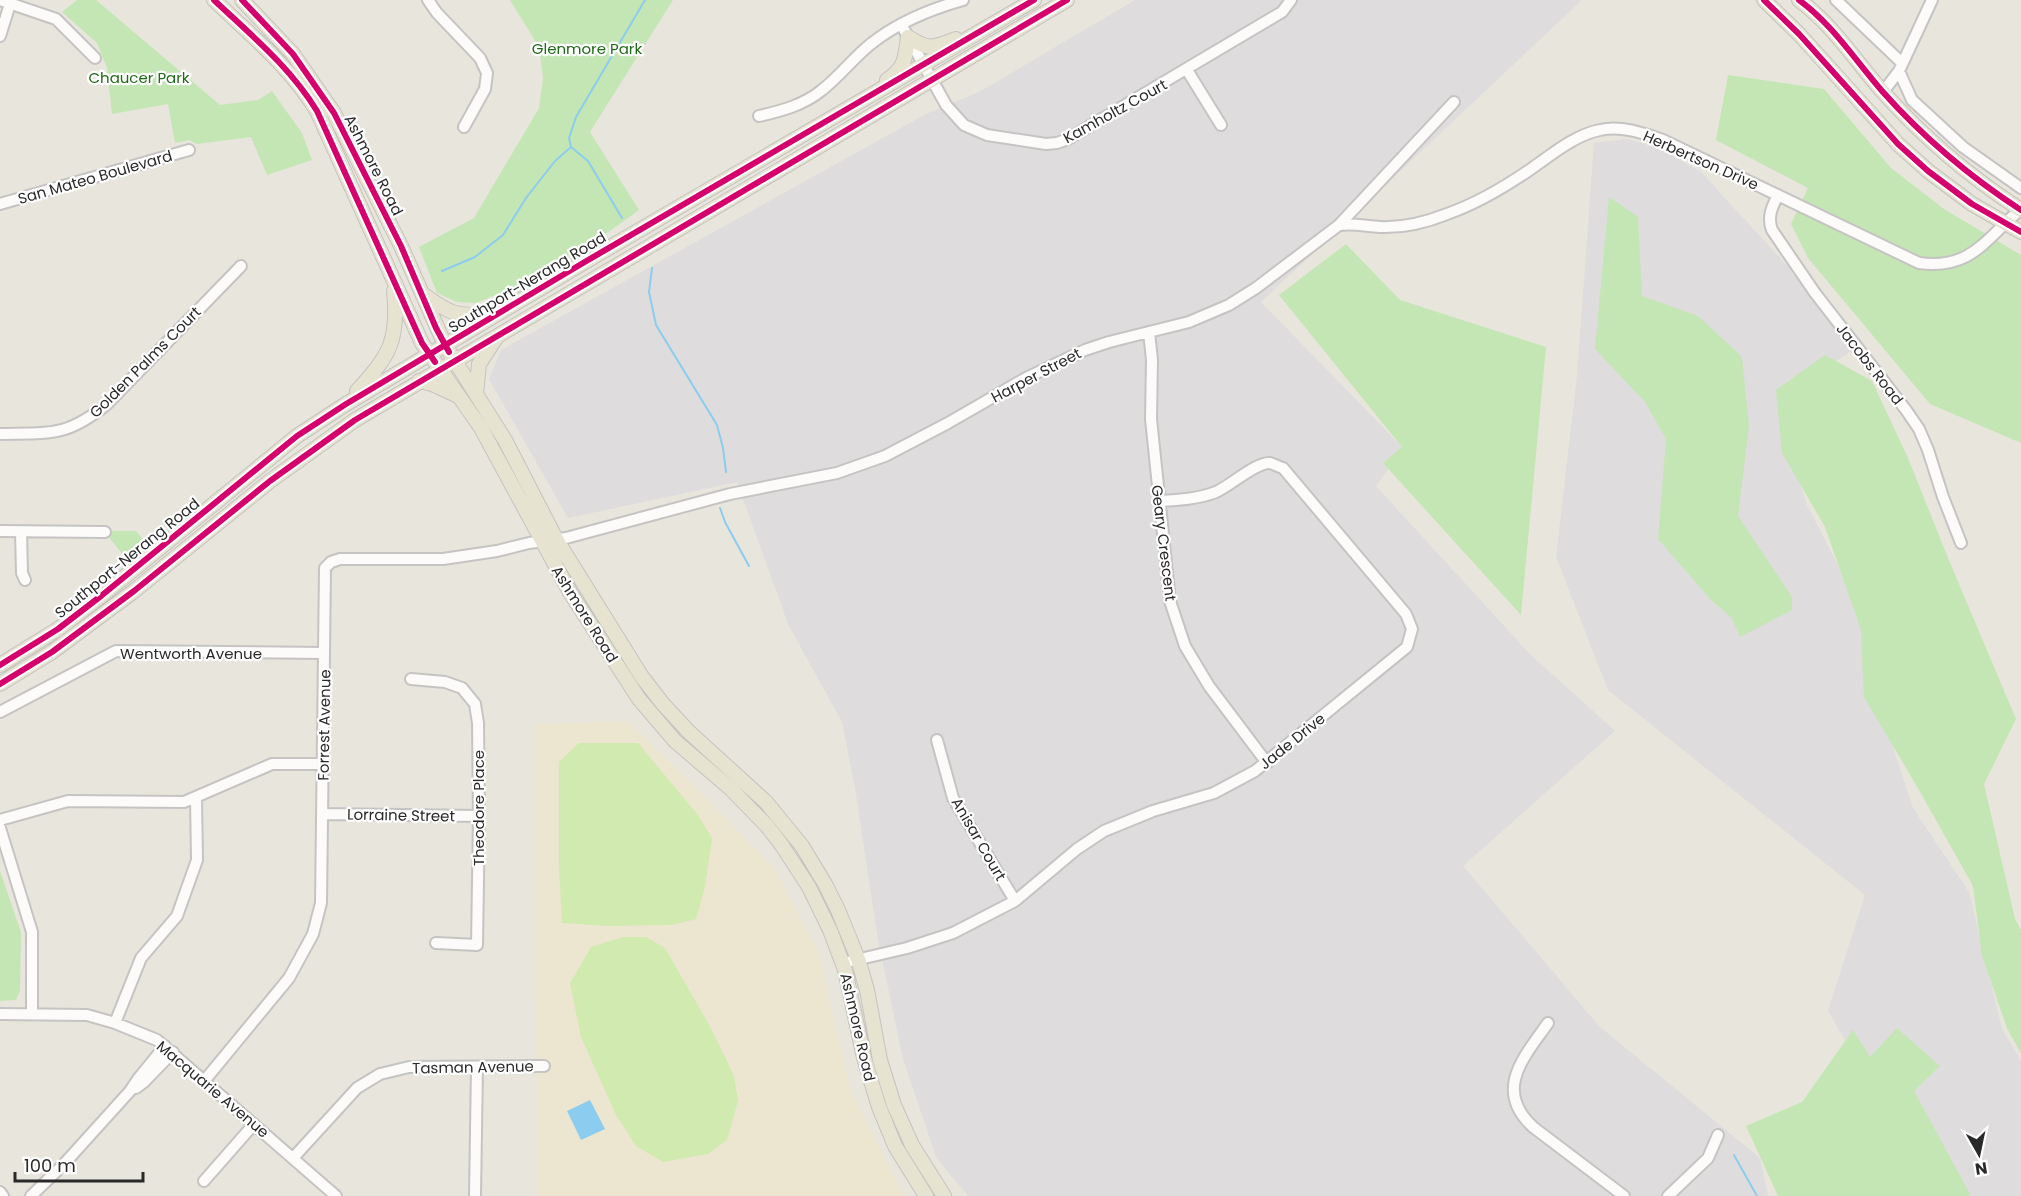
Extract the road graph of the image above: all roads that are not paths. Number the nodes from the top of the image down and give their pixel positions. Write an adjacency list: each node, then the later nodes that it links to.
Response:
1 (214, 0): 37 (main road, Ashmore Road)
2 (242, 0): 38 (main road, Ashmore Road)
3 (429, 0): 27 (street)
4 (963, 0): 13 (street)
5 (1034, 0): 14 (main road, Southport-Nerang Road)
6 (1067, 0): 21 (main road, Southport-Nerang Road)
7 (1292, 0): 20 (street, Kamholtz Court)
8 (1764, 0): 33 (main road)
9 (1799, 0): 22 (main road)
10 (1836, 0): 19 (street)
11 (1932, 0): 19 (street)
12 (5, 2): 15 (street); 17 (street)
13 (901, 24): 16 (street, Kamholtz Court); 25 (street)
14 (975, 35): 16 (main road); 18 (main road, Southport-Nerang Road)
15 (0, 36)
16 (908, 37): 18 (street, Kamholtz Court); 23 (main road)
17 (95, 58)
18 (924, 65): 21 (street, Kamholtz Court); 23 (main road, Southport-Nerang Road)
19 (1901, 67): 22 (street); 29 (street)
20 (1187, 70): 21 (street, Kamholtz Court); 26 (street)
21 (932, 79): 41 (main road, Southport-Nerang Road)
22 (1883, 92): 32 (main road)
23 (876, 93): 39 (main road, Southport-Nerang Road)
24 (1454, 102): 34 (street, Harper Street)
25 (759, 116)
26 (1221, 125)
27 (464, 128)
28 (189, 150): 31 (street, San Mateo Boulevard)
29 (2021, 188)
30 (1778, 195): 33 (street, Herbertson Drive); 34 (street, Herbertson Drive); 57 (street, Jacobs Road)
31 (0, 204)
32 (2021, 210): 33 (street, Herbertson Drive)
33 (2003, 223): 35 (main road)
34 (1339, 225): 40 (street, Harper Street)
35 (2021, 232)
36 (241, 266): 50 (street, Golden Palms Court)
37 (393, 282): 43 (main road, Ashmore Road); 49 (main road)
38 (421, 293): 39 (main road); 42 (main road, Ashmore Road)
39 (496, 315): 42 (main road, Southport-Nerang Road)
40 (1149, 332): 51 (street, Geary Crescent); 55 (street, Harper Street)
41 (500, 334): 44 (main road, Southport-Nerang Road); 47 (main road)
42 (445, 345): 43 (main road, Southport-Nerang Road); 44 (main road, Ashmore Road)
43 (429, 354): 45 (main road, Ashmore Road); 49 (main road, Southport-Nerang Road)
44 (454, 361): 45 (main road, Southport-Nerang Road); 47 (main road, Ashmore Road)
45 (440, 369): 46 (main road, Southport-Nerang Road); 48 (main road, Ashmore Road)
46 (419, 381): 48 (main road); 62 (main road, Southport-Nerang Road)
47 (476, 394): 55 (main road, Ashmore Road)
48 (460, 397): 56 (main road, Ashmore Road)
49 (346, 404): 60 (main road, Southport-Nerang Road)
50 (0, 434)
51 (1159, 501): 65 (street, Geary Crescent); 65 (street, Jade Drive)
52 (0, 531): 53 (street)
53 (21, 532): 54 (street); 58 (street)
54 (105, 532)
55 (556, 539): 56 (street, Forrest Avenue); 74 (main road, Ashmore Road)
56 (541, 541): 59 (street, Forrest Avenue); 75 (main road, Ashmore Road)
57 (1961, 543)
58 (26, 580)
59 (324, 653): 63 (street, Wentworth Avenue); 66 (street, Forrest Avenue)
60 (0, 665)
61 (411, 679): 69 (street, Theodore Place)
62 (0, 684)
63 (0, 712)
64 (937, 740): 72 (street, Anisar Court)
65 (1267, 763): 72 (street, Jade Drive)
66 (323, 764): 67 (street); 68 (street, Forrest Avenue)
67 (196, 797): 70 (street); 78 (street)
68 (323, 814): 69 (street, Lorraine Street); 83 (street, Forrest Avenue)
69 (479, 816): 73 (street, Theodore Place)
70 (0, 820)
71 (0, 828): 77 (street)
72 (1015, 902): 74 (street, Jade Drive)
73 (436, 943)
74 (858, 959): 75 (street, Jade Drive); 94 (main road, Ashmore Road)
75 (843, 963): 93 (main road, Ashmore Road)
76 (0, 1014): 77 (street, Macquarie Avenue)
77 (32, 1014): 78 (street, Macquarie Avenue)
78 (115, 1023): 80 (street, Macquarie Avenue)
79 (1548, 1023): 95 (street)
80 (169, 1049): 83 (street, Macquarie Avenue); 90 (street)
81 (544, 1066): 82 (street, Tasman Avenue)
82 (477, 1067): 86 (street, Tasman Avenue); 92 (street)
83 (205, 1080): 84 (street, Macquarie Avenue)
84 (254, 1124): 86 (street, Macquarie Avenue); 87 (street)
85 (1718, 1135): 96 (street)
86 (293, 1158): 91 (street, Macquarie Avenue)
87 (204, 1181)
88 (0, 1192): 89 (street)
89 (3, 1196)
90 (31, 1196)
91 (336, 1196)
92 (475, 1196)
93 (926, 1196)
94 (944, 1196)
95 (1624, 1196)
96 (1668, 1196)

